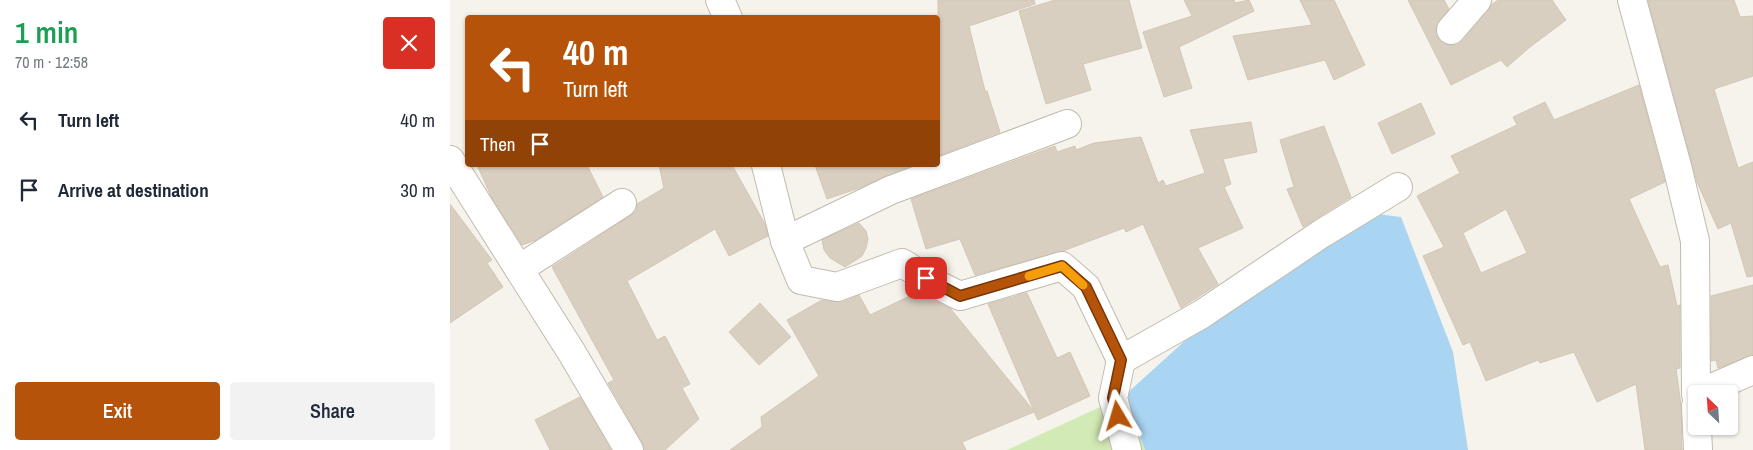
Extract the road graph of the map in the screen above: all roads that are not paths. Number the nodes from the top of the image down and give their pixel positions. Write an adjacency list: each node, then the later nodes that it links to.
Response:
1 (720, 0): 4 (street)
2 (1477, 0): 5 (street)
3 (1632, 0): 15 (street)
4 (727, 15)
5 (1451, 30)
6 (1067, 124): 11 (street)
7 (450, 160): 12 (street)
8 (767, 167): 11 (street)
9 (1398, 187): 13 (street)
10 (622, 203): 12 (street)
11 (785, 240): 13 (street)
12 (519, 269): 18 (street)
13 (1121, 360): 19 (street)
14 (1753, 370): 16 (street)
15 (1697, 385)
16 (1718, 385)
17 (1697, 435): 20 (street)
18 (629, 450)
19 (1127, 450)
20 (1698, 450)

